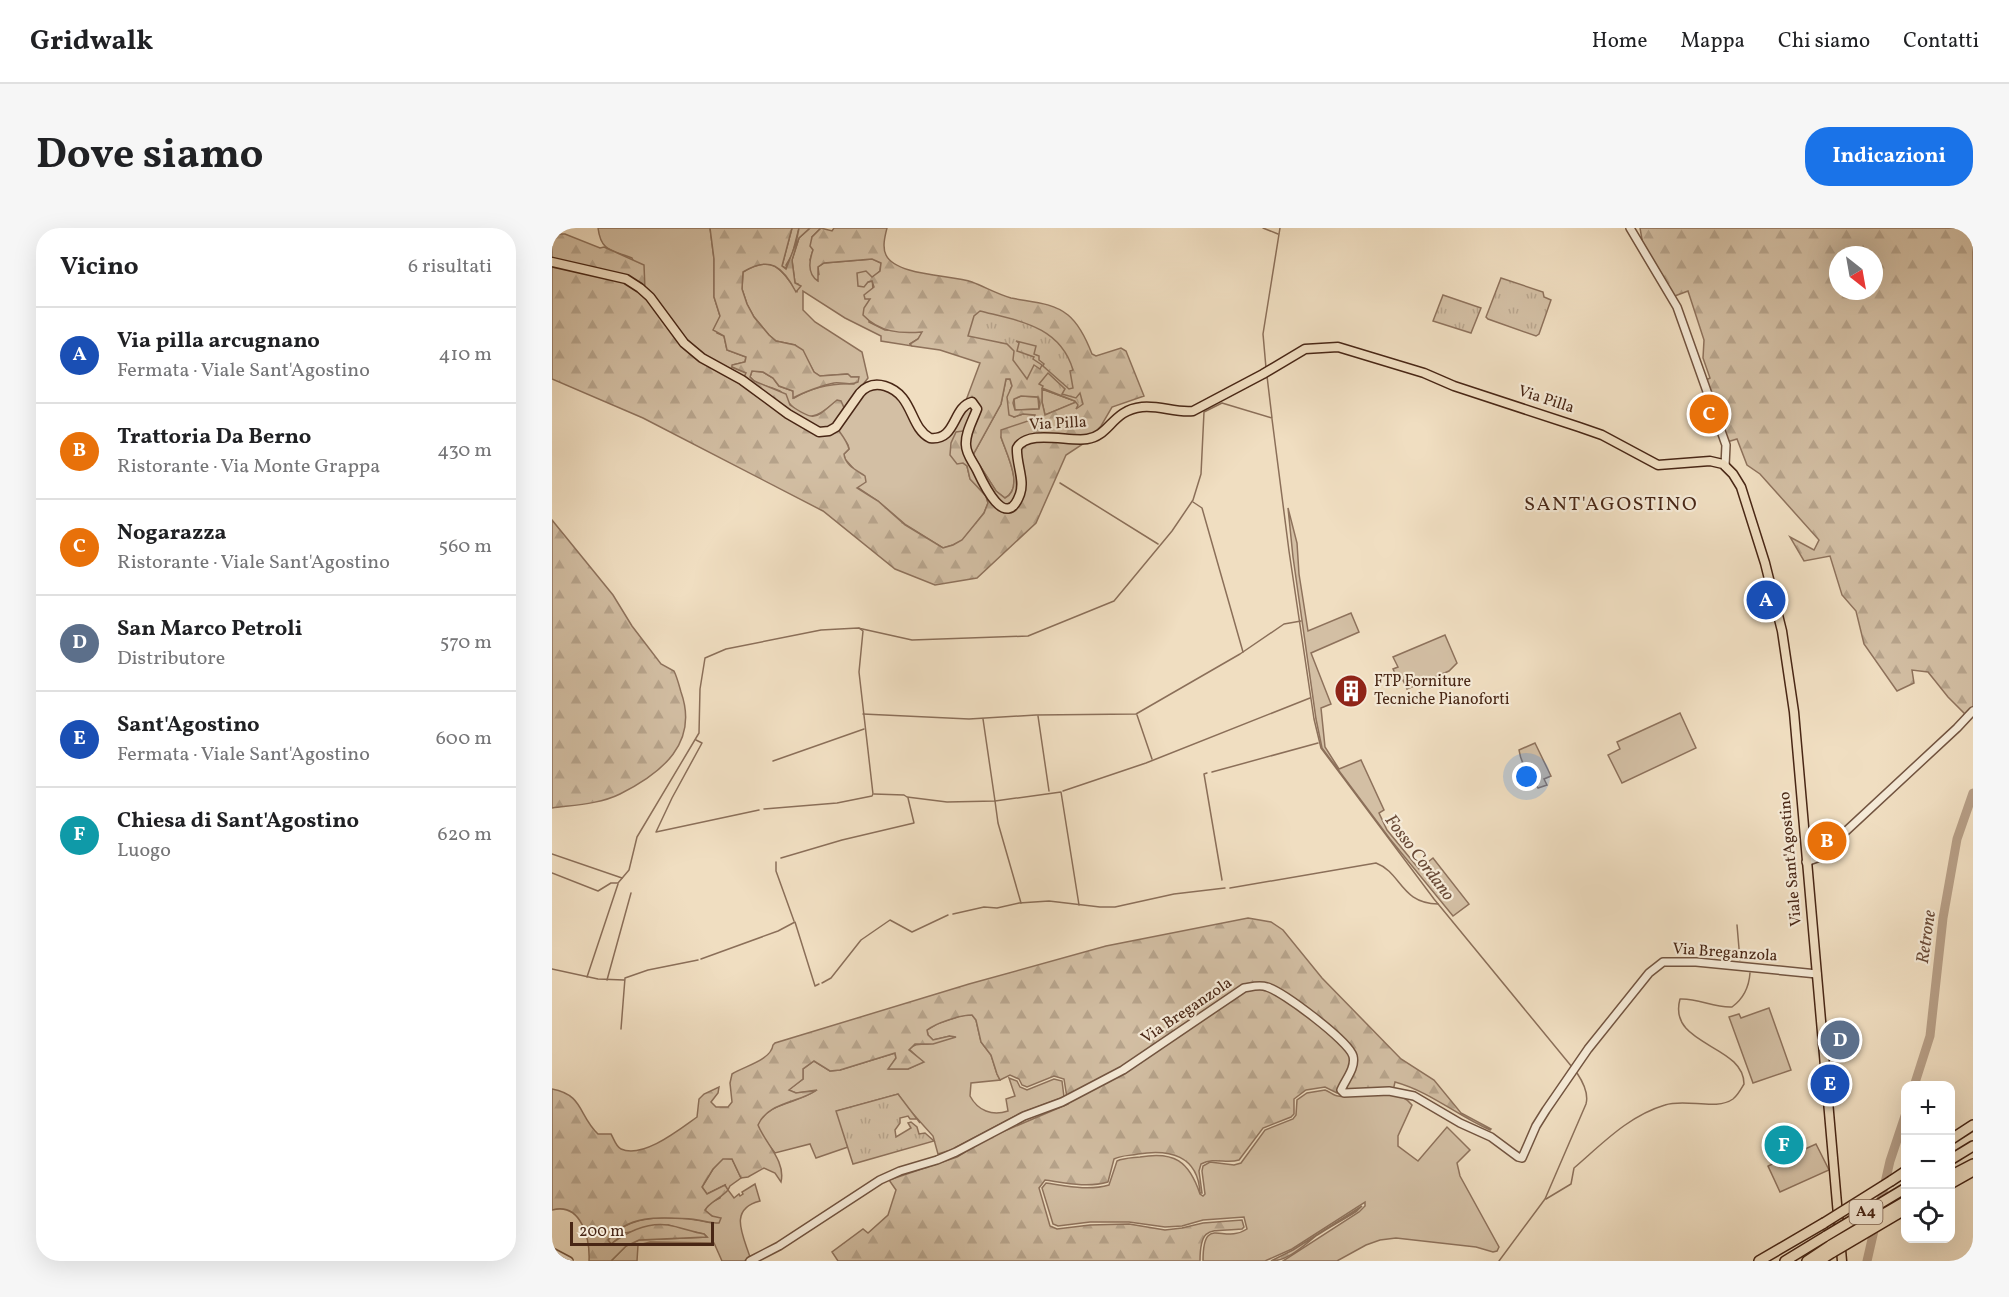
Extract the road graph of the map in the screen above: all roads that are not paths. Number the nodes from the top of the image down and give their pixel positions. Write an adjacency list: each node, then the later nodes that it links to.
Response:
1 (1630, 228): 3 (street)
2 (552, 262): 3 (main road, Via Pilla)
3 (1722, 464): 5 (main road, Viale Sant'Agostino)
4 (1973, 711): 5 (street)
5 (1806, 862): 6 (main road, Viale Sant'Agostino)
6 (1817, 974): 24 (street, Via Breganzola); 29 (main road, Viale Sant'Agostino)
7 (1973, 1125): 9 (highway)
8 (1973, 1130): 10 (highway)
9 (1955, 1138)
10 (1955, 1139)
11 (1973, 1146): 12 (highway)
12 (1955, 1157)
13 (1973, 1164): 15 (highway)
14 (1973, 1171): 17 (highway)
15 (1955, 1173)
16 (1901, 1175): 25 (highway, A4, bridge)
17 (1955, 1181)
18 (1904, 1189): 21 (highway, A4, bridge)
19 (1901, 1203): 21 (highway, bridge)
20 (1901, 1211): 21 (highway, bridge)
21 (1830, 1244): 26 (highway, A4); 27 (highway); 28 (highway)
22 (552, 1252): 23 (street)
23 (569, 1261)
24 (750, 1261)
25 (1760, 1261)
26 (1785, 1261)
27 (1807, 1261)
28 (1819, 1261)
29 (1842, 1261)

